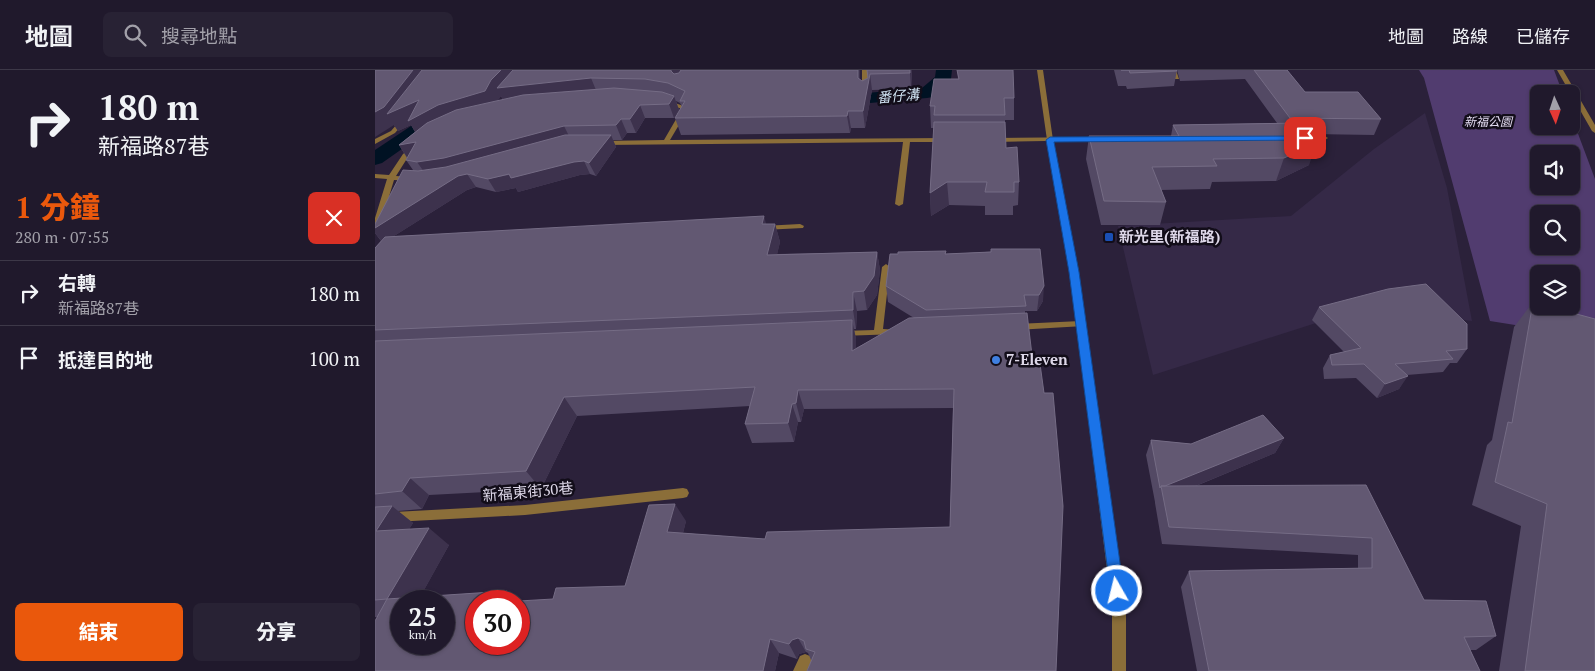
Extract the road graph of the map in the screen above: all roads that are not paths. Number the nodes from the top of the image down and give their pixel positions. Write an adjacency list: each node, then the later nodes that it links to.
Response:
1 (865, 70): 6 (street)
2 (1040, 70): 16 (street)
3 (1173, 70): 5 (street)
4 (1560, 70): 9 (street)
5 (1177, 78)
6 (865, 94)
7 (657, 100): 19 (street)
8 (411, 110): 17 (street)
9 (1595, 131)
10 (1295, 138): 11 (street)
11 (1325, 138)
12 (1109, 139): 16 (street)
13 (907, 140): 14 (street); 19 (street); 24 (street)
14 (955, 140)
15 (983, 140): 16 (street)
16 (1050, 140): 29 (street)
17 (375, 142)
18 (423, 142): 22 (street)
19 (666, 142): 20 (street)
20 (590, 143)
21 (375, 176): 22 (street)
22 (389, 177): 23 (street); 27 (street)
23 (418, 180)
24 (899, 204)
25 (800, 226): 26 (street)
26 (750, 228)
27 (375, 230)
28 (886, 267): 32 (street)
29 (1081, 324): 30 (street); 36 (street)
30 (1004, 327)
31 (907, 332): 32 (street)
32 (878, 333): 33 (street)
33 (830, 335)
34 (683, 493): 35 (street, 新福東街30巷)
35 (375, 518)
36 (1119, 671)

